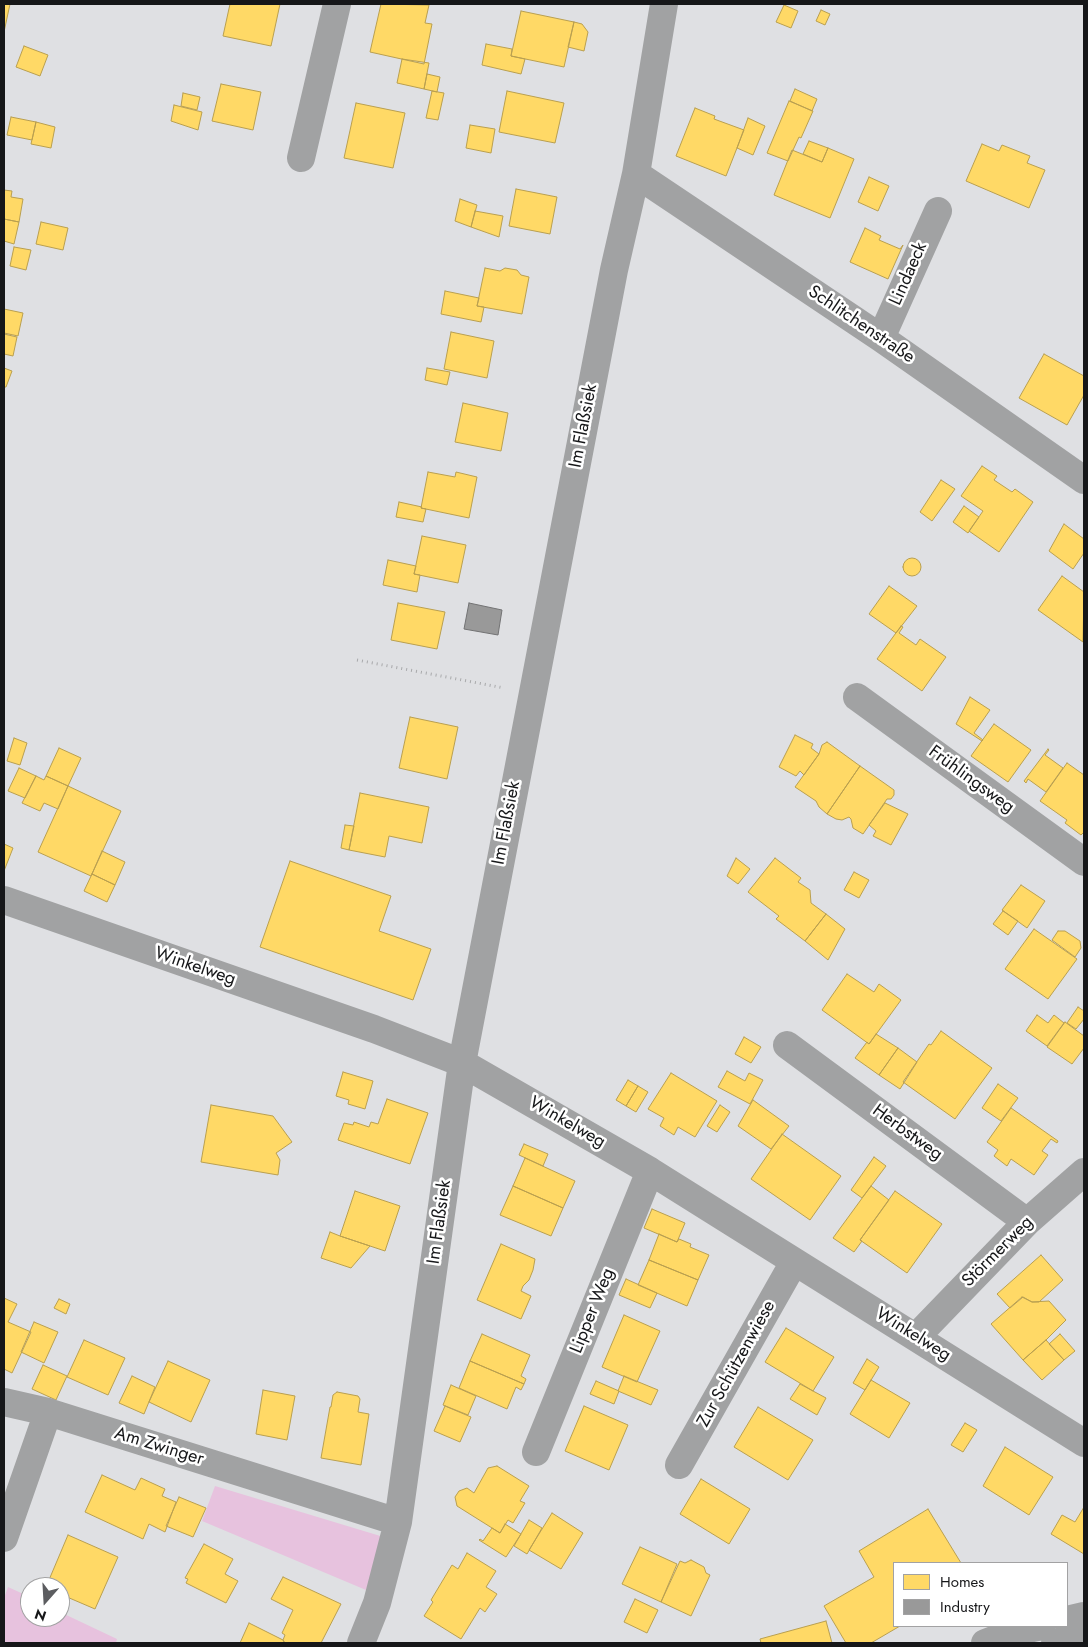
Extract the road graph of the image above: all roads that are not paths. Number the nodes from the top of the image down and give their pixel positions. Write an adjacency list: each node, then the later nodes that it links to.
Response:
1 (337, 4): 3 (street)
2 (664, 4): 4 (street, Im Flaßsiek)
3 (301, 158)
4 (636, 174): 6 (street, Schlitchenstraße); 12 (street, Im Flaßsiek)
5 (938, 211): 6 (street, Lindaeck)
6 (881, 338): 7 (street, Schlitchenstraße)
7 (1084, 480)
8 (857, 697): 9 (street, Frühlingsweg)
9 (1084, 862)
10 (4, 900): 12 (street, Winkelweg)
11 (787, 1045): 15 (street, Herbstweg)
12 (462, 1062): 13 (street, Winkelweg); 23 (street, Im Flaßsiek)
13 (650, 1171): 16 (street, Winkelweg); 21 (street, Lipper Weg)
14 (1084, 1172): 15 (street, Störmerweg)
15 (1027, 1222): 17 (street, Störmerweg)
16 (794, 1262): 17 (street, Winkelweg); 22 (street, Zur Schützenwiese)
17 (916, 1337): 20 (street, Winkelweg)
18 (4, 1402): 19 (street, Am Zwinger)
19 (48, 1412): 23 (street, Am Zwinger); 24 (street)
20 (1084, 1443)
21 (536, 1452)
22 (679, 1465)
23 (398, 1522): 29 (street, Im Flaßsiek)
24 (4, 1538)
25 (1084, 1616): 26 (street)
26 (1068, 1620)
27 (1037, 1627): 30 (street)
28 (1084, 1638): 31 (street)
29 (361, 1643)
30 (985, 1643)
31 (1055, 1643)

